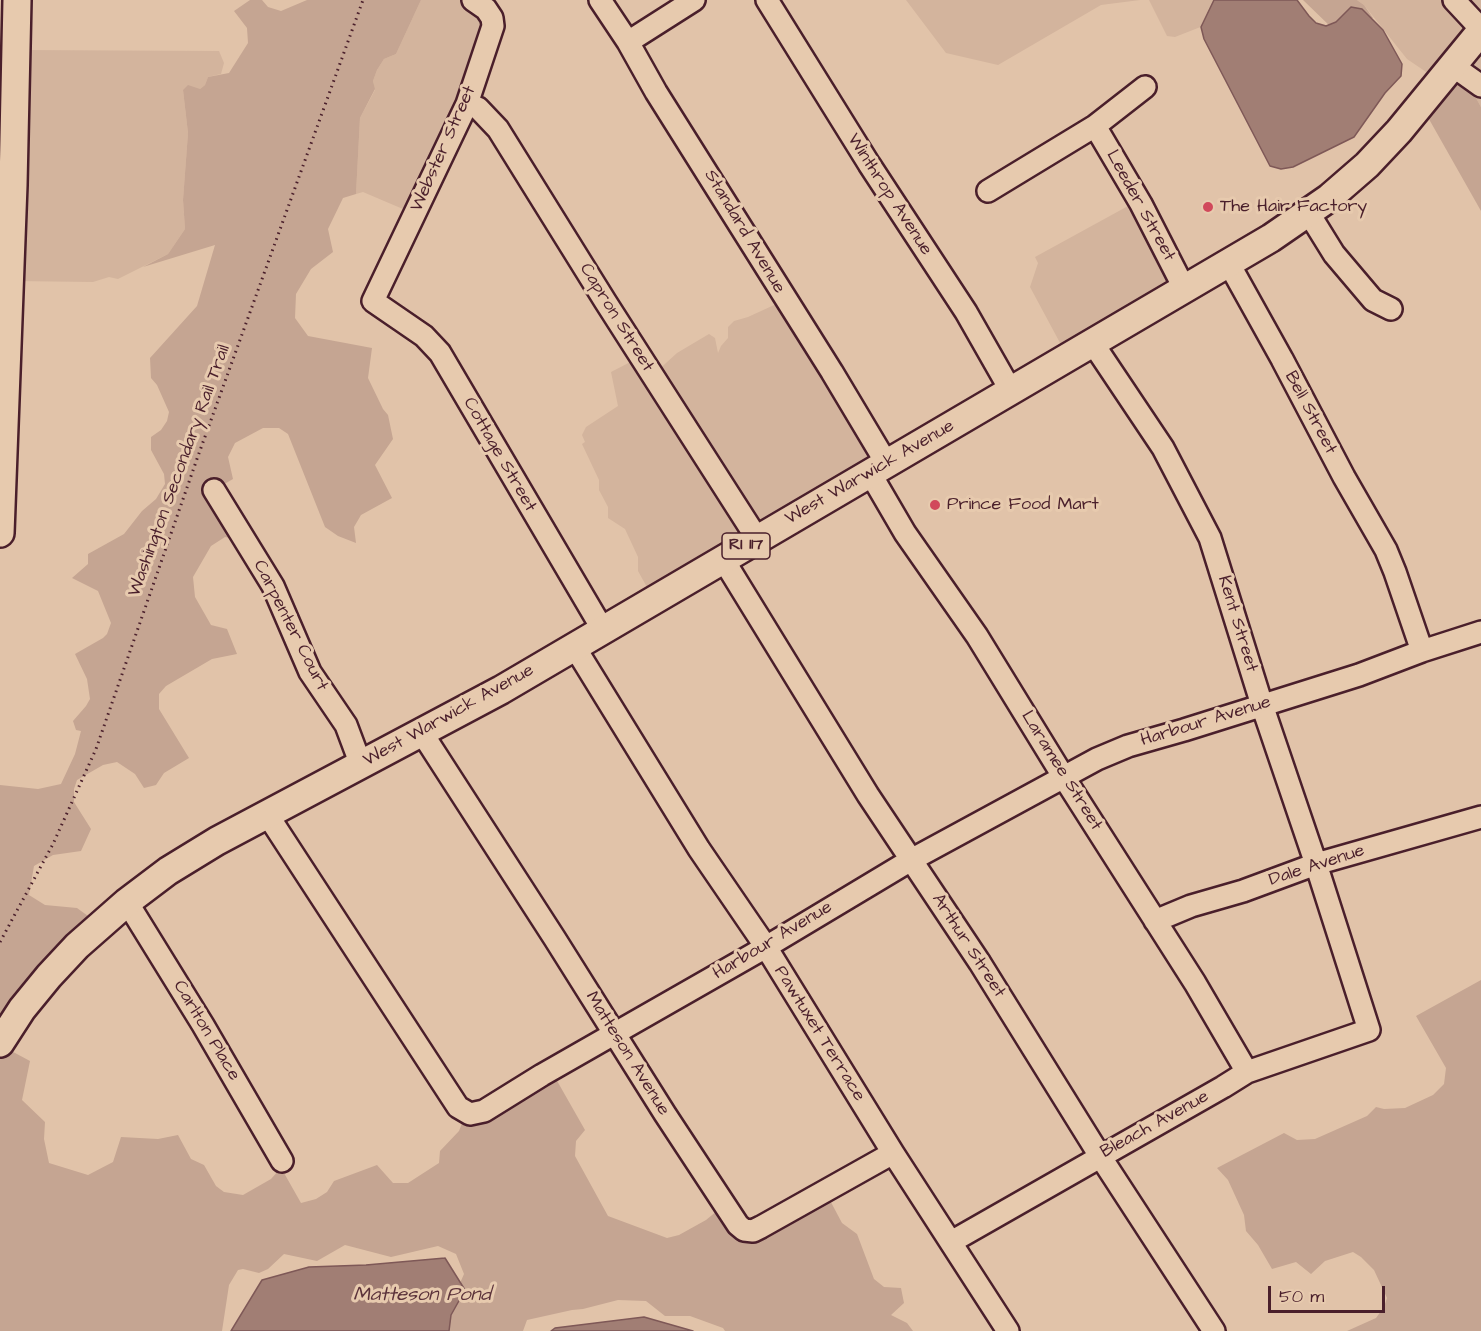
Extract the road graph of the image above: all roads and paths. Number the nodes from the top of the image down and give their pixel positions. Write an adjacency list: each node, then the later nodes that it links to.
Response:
1 (17, 0): 25 (main road)
2 (363, 0): 42 (path, Washington Secondary Rail Trail)
3 (473, 0): 13 (street, Webster Street)
4 (600, 0): 9 (street, Standard Avenue)
5 (694, 0): 9 (street)
6 (767, 0): 22 (street, Winthrop Avenue)
7 (1454, 0): 8 (street)
8 (1481, 30): 10 (main road, West Warwick Avenue / RI 117)
9 (628, 42): 23 (street, Standard Avenue)
10 (1453, 66): 11 (street); 16 (main road, West Warwick Avenue / RI 117)
11 (1481, 86)
12 (1145, 87): 14 (street)
13 (467, 104): 19 (street, Webster Street); 26 (street, Capron Street)
14 (1095, 126): 15 (street); 18 (street, Leeder Street)
15 (988, 191)
16 (1308, 212): 17 (main road, West Warwick Avenue / RI 117); 20 (street)
17 (1228, 262): 18 (main road, West Warwick Avenue / RI 117); 31 (street, Bell Street)
18 (1184, 288): 21 (main road, West Warwick Avenue / RI 117)
19 (373, 301): 28 (street, Cottage Street)
20 (1391, 309)
21 (1092, 342): 22 (main road, West Warwick Avenue / RI 117); 32 (street, Kent Street)
22 (1011, 390): 23 (main road, West Warwick Avenue / RI 117)
23 (879, 468): 26 (main road, West Warwick Avenue / RI 117); 35 (street, Laramee Street)
24 (214, 490): 34 (street, Carpenter Court)
25 (0, 533)
26 (758, 540): 27 (main road, West Warwick Avenue / RI 117)
27 (723, 559): 28 (main road, West Warwick Avenue / RI 117); 38 (street, Arthur Street)
28 (603, 630): 30 (main road, West Warwick Avenue / RI 117)
29 (1481, 632): 31 (street, Harbour Avenue)
30 (574, 646): 33 (main road, West Warwick Avenue / RI 117); 43 (street, Pawtuxet Terrace)
31 (1422, 651): 32 (street, Harbour Avenue)
32 (1262, 705): 35 (street, Harbour Avenue); 39 (street, Kent Street)
33 (422, 733): 34 (main road, West Warwick Avenue / RI 117); 45 (street, Matteson Avenue)
34 (361, 765): 36 (main road, West Warwick Avenue / RI 117)
35 (1063, 776): 38 (street, Harbour Avenue); 41 (street, Laramee Street)
36 (267, 814): 40 (main road, West Warwick Avenue / RI 117); 45 (street, Harbour Avenue)
37 (1481, 817): 39 (street, Dale Avenue)
38 (911, 860): 43 (street, Harbour Avenue); 49 (street, Arthur Street)
39 (1316, 864): 41 (street, Dale Avenue); 44 (street, Kent Street)
40 (127, 902): 46 (main road, West Warwick Avenue / RI 117); 50 (street, Carlton Place)
41 (1155, 921): 47 (street, Laramee Street)
42 (0, 942)
43 (766, 947): 45 (street, Harbour Avenue); 48 (street, Pawtuxet Terrace)
44 (1369, 1030): 47 (street, Bleach Avenue)
45 (615, 1034): 48 (street, Matteson Avenue)
46 (0, 1043)
47 (1247, 1072): 49 (street, Bleach Avenue)
48 (893, 1153): 51 (street, Pawtuxet Terrace)
49 (1100, 1156): 51 (street, Bleach Avenue); 53 (street, Arthur Street)
50 (282, 1161)
51 (951, 1242): 52 (street, Pawtuxet Terrace)
52 (1008, 1331)
53 (1215, 1331)

